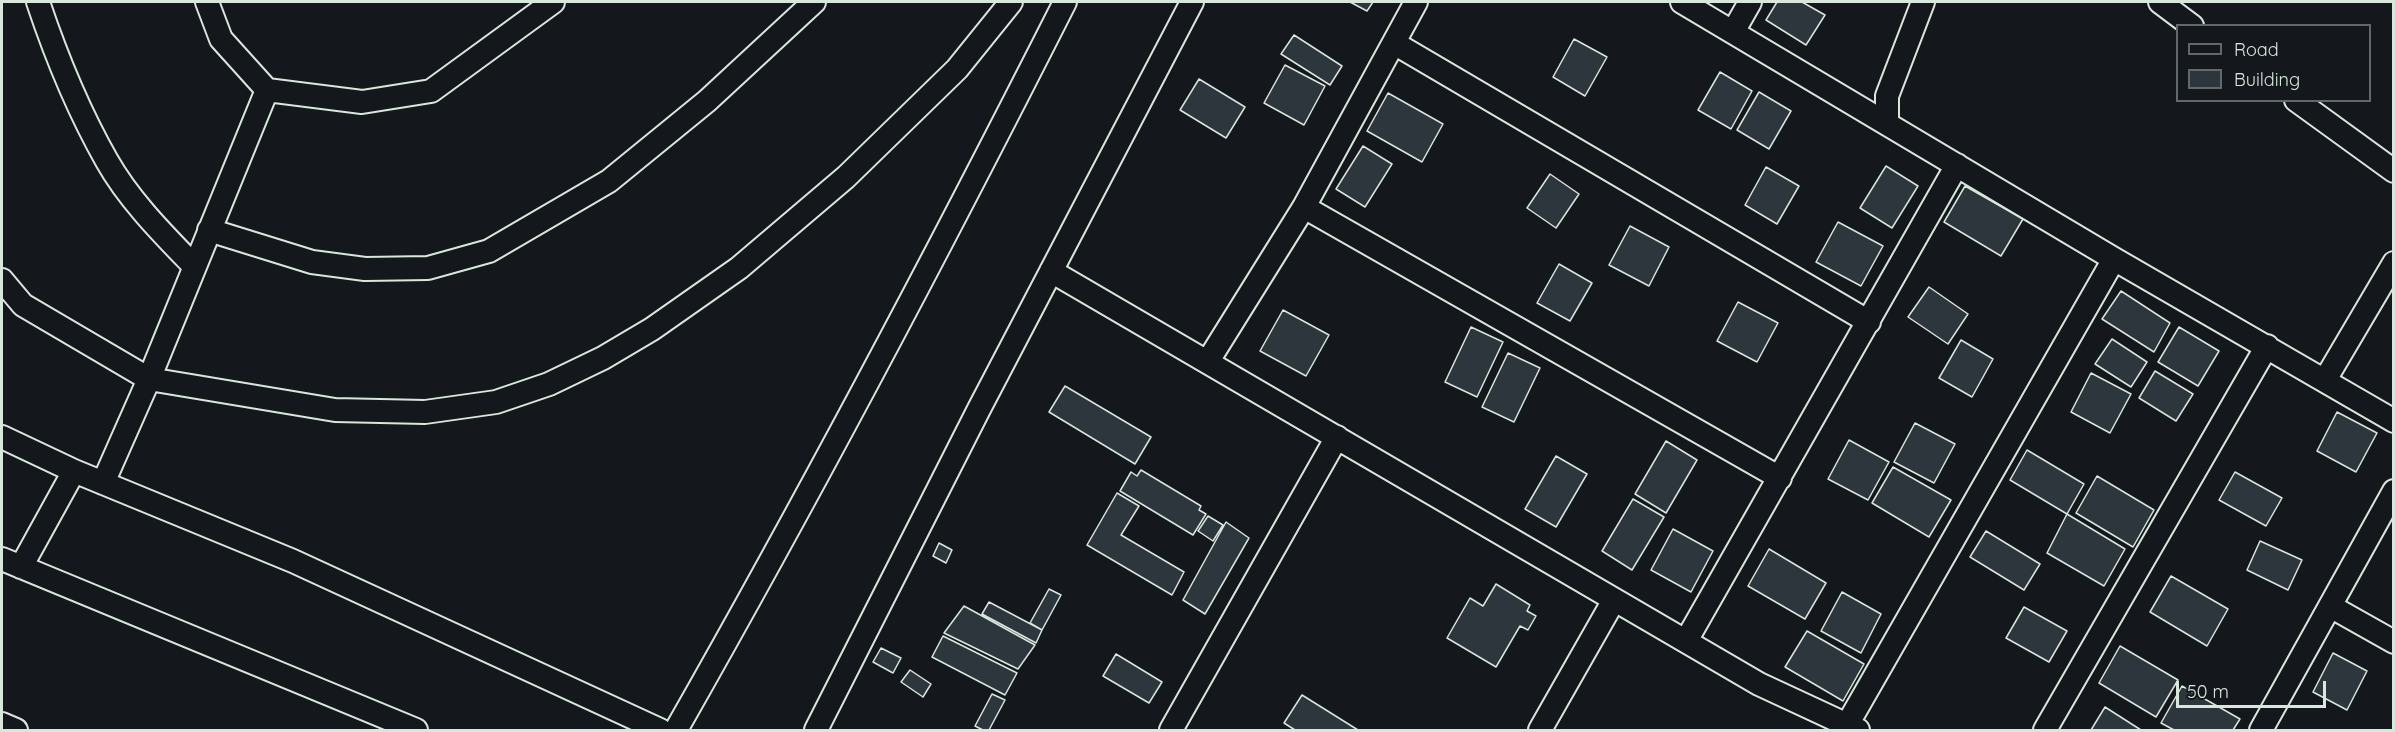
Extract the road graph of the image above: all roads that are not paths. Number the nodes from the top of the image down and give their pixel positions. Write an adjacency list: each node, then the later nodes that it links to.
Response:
1 (38, 2): 25 (street)
2 (207, 2): 16 (street)
3 (553, 2): 16 (street)
4 (814, 2): 22 (street)
5 (1011, 2): 31 (street)
6 (1065, 2): 50 (street)
7 (1192, 2): 26 (street)
8 (1416, 2): 15 (street)
9 (1682, 2): 14 (street)
10 (1750, 2): 14 (street)
11 (1923, 2): 18 (street)
12 (2160, 2): 13 (street)
13 (2189, 24)
14 (1733, 32): 18 (street)
15 (1394, 43): 21 (street); 28 (street)
16 (267, 90): 22 (street)
17 (2299, 102): 20 (street)
18 (1887, 123): 19 (street)
19 (1957, 165): 23 (street); 28 (street)
20 (2394, 171)
21 (1304, 207): 30 (street); 37 (street)
22 (208, 230): 25 (street)
23 (2114, 259): 29 (street); 46 (street)
24 (2394, 263): 32 (street)
25 (194, 266): 31 (street)
26 (1051, 271): 30 (street); 51 (street)
27 (2, 280): 31 (street)
28 (1869, 322): 37 (street)
29 (2267, 346): 32 (street); 54 (street)
30 (1208, 361): 35 (street)
31 (149, 379): 38 (street)
32 (2325, 380): 33 (street)
33 (2394, 421)
34 (2, 437): 36 (street)
35 (1336, 437): 41 (street); 52 (street)
36 (74, 471): 38 (street); 40 (street)
37 (1780, 478): 43 (street)
38 (103, 483): 49 (street)
39 (2394, 491): 42 (street)
40 (11, 562): 48 (street)
41 (1614, 600): 43 (street); 53 (street)
42 (2330, 606): 44 (street); 55 (street)
43 (1686, 641): 46 (street)
44 (2394, 642)
45 (2, 724): 47 (street)
46 (1853, 728)
47 (16, 730)
48 (416, 730)
49 (660, 730)
50 (676, 730)
51 (816, 730)
52 (1171, 730)
53 (1540, 730)
54 (2045, 730)
55 (2261, 730)

